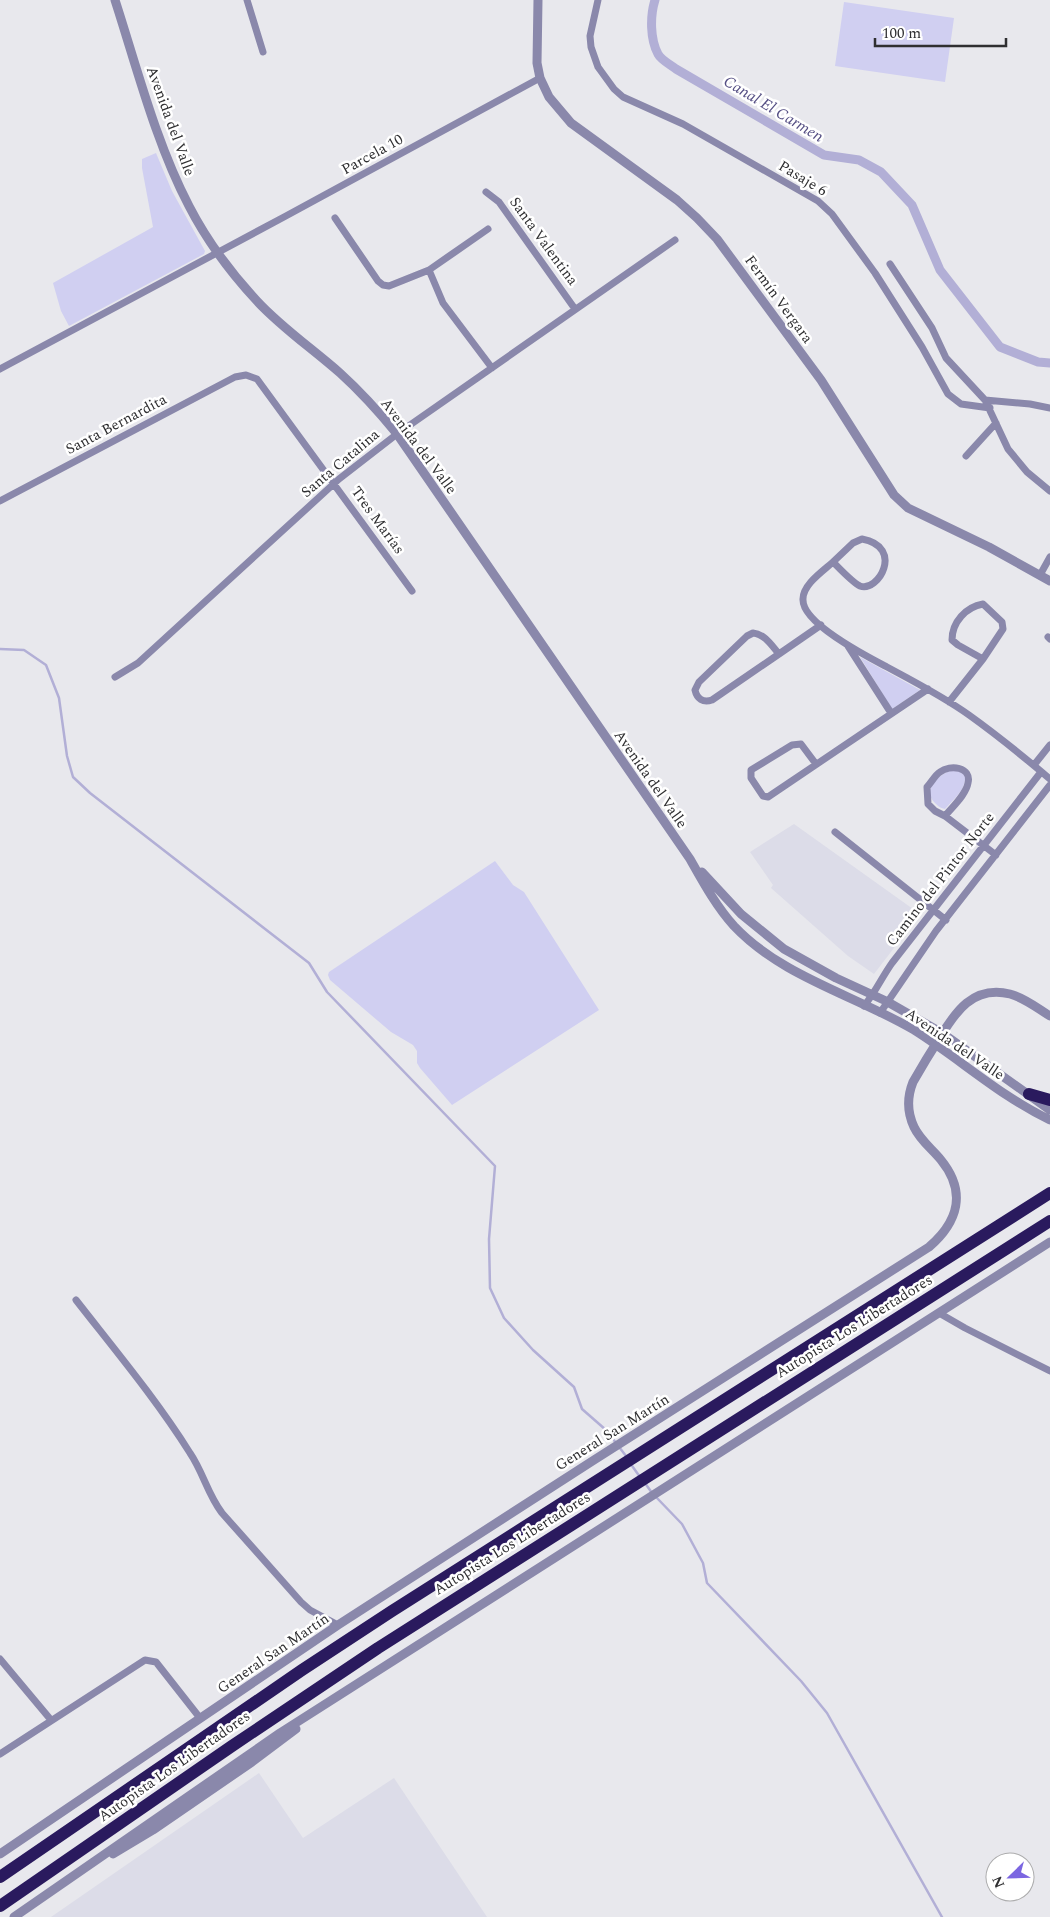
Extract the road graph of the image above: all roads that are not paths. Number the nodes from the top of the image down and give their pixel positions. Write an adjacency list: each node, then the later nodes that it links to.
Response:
1 (115, 0): 11 (street, Avenida del Valle)
2 (247, 0): 5 (street)
3 (538, 0): 6 (street, Fermín Vergara)
4 (598, 0): 19 (street, Pasaje 6)
5 (263, 52)
6 (540, 78): 11 (street, Parcela 10); 29 (street, Fermín Vergara)
7 (486, 192): 14 (street, Santa Valentina)
8 (336, 218): 13 (street)
9 (488, 229): 13 (street)
10 (675, 240): 14 (street, Santa Catalina)
11 (218, 253): 15 (street, Parcela 10); 22 (street, Avenida del Valle)
12 (890, 264): 18 (street)
13 (429, 270): 16 (street)
14 (575, 310): 16 (street, Santa Catalina)
15 (0, 368)
16 (492, 368): 22 (street, Santa Catalina)
17 (246, 375): 24 (street, Tres Marías); 26 (street, Santa Bernardita)
18 (985, 400): 19 (street); 20 (street)
19 (990, 408): 21 (street)
20 (1050, 408)
21 (996, 423): 23 (street); 25 (street)
22 (397, 434): 24 (street, Santa Catalina); 50 (street, Avenida del Valle)
23 (966, 456)
24 (334, 483): 31 (street, Tres Marías); 36 (street, Santa Catalina)
25 (1050, 491)
26 (0, 501)
27 (1050, 557): 29 (street)
28 (833, 562): 28 (street); 32 (street)
29 (1040, 575): 30 (street, Fermín Vergara)
30 (1050, 581)
31 (412, 591)
32 (821, 625): 33 (street); 34 (street)
33 (848, 645): 37 (street); 39 (street)
34 (779, 654): 34 (street)
35 (983, 659): 35 (street); 38 (street)
36 (115, 677)
37 (928, 689): 38 (street); 39 (street)
38 (949, 702): 42 (street)
39 (891, 713): 41 (street)
40 (1050, 745): 42 (street)
41 (816, 764): 41 (street)
42 (1034, 765): 43 (street)
43 (1041, 772): 44 (street); 48 (street, Camino del Pintor Norte)
44 (1050, 779)
45 (1050, 785): 49 (street, Camino del Pintor Norte)
46 (945, 816): 46 (street); 48 (street)
47 (835, 832): 51 (street)
48 (984, 846): 49 (street); 51 (street, Camino del Pintor Norte)
49 (996, 855): 52 (street, Camino del Pintor Norte)
50 (690, 860): 53 (street, Avenida del Valle); 55 (street, Avenida del Valle)
51 (934, 910): 52 (street); 53 (street, Camino del Pintor Norte)
52 (946, 920): 54 (street, Camino del Pintor Norte)
53 (874, 995): 54 (street, Avenida del Valle); 55 (street, Camino del Pintor Norte)
54 (886, 1001): 56 (street, Camino del Pintor Norte); 58 (street, Avenida del Valle)
55 (864, 1006): 56 (street, Avenida del Valle)
56 (880, 1013): 59 (street, Avenida del Valle)
57 (1050, 1016): 58 (street, General San Martín)
58 (942, 1033): 59 (street, General San Martín); 60 (street, Avenida del Valle)
59 (935, 1046): 63 (street, Avenida del Valle); 70 (street, General San Martín)
60 (1028, 1094): 61 (highway); 62 (street, Avenida del Valle)
61 (1050, 1100)
62 (1050, 1110)
63 (1050, 1120)
64 (1050, 1193): 76 (highway, Autopista Los Libertadores)
65 (1050, 1220): 77 (highway, Autopista Los Libertadores)
66 (1050, 1242): 68 (street)
67 (76, 1300): 70 (street)
68 (938, 1313): 69 (street); 78 (street)
69 (1050, 1371)
70 (338, 1625): 72 (street, General San Martín)
71 (0, 1659): 73 (street)
72 (200, 1718): 73 (street); 75 (street, General San Martín)
73 (51, 1720): 74 (street)
74 (0, 1754)
75 (0, 1854)
76 (0, 1877)
77 (0, 1906)
78 (14, 1917)

